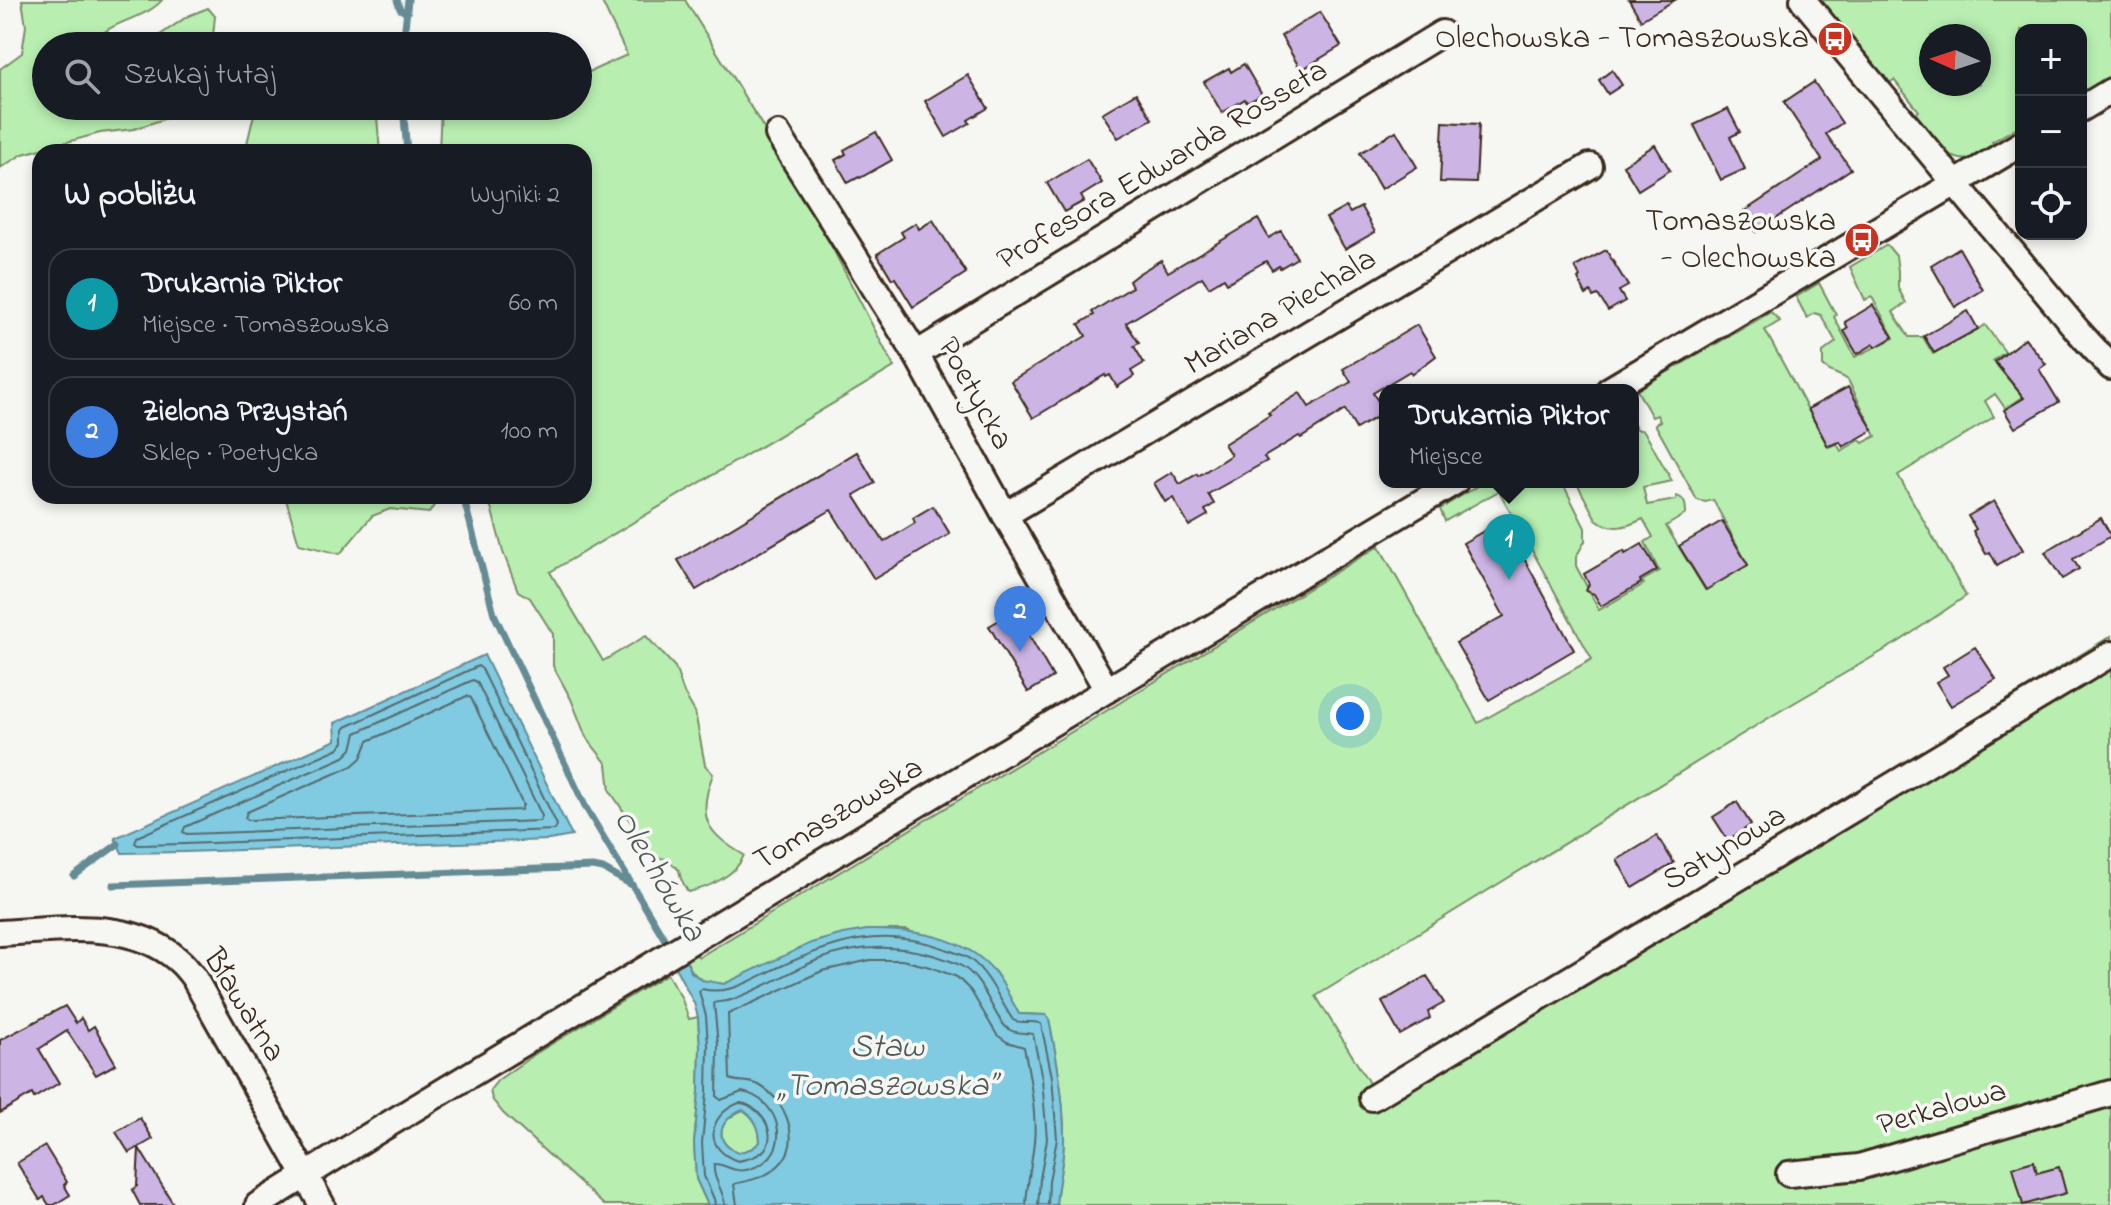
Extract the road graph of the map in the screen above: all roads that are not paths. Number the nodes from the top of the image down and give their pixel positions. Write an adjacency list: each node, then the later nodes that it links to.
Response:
1 (1803, 0): 8 (street)
2 (1442, 33): 9 (street, Profesora Edwarda Rosseta)
3 (2111, 91): 4 (street)
4 (2087, 105)
5 (778, 134): 9 (street, Poetycka)
6 (2015, 148): 8 (street)
7 (1590, 166): 13 (street, Mariana Piechala)
8 (1956, 183): 10 (street); 11 (street)
9 (916, 354): 13 (street, Poetycka)
10 (2111, 367)
11 (1619, 384)
12 (1445, 488): 15 (street, Tomaszowska)
13 (1005, 515): 15 (street, Poetycka)
14 (2111, 654): 18 (street, Satynowa)
15 (1107, 690): 20 (street, Tomaszowska)
16 (0, 933): 20 (street, Bławatna)
17 (2111, 1093): 19 (street, Perkalowa)
18 (1372, 1098)
19 (1789, 1174)
20 (307, 1175): 21 (street, Tomaszowska); 22 (street, Bławatna)
21 (258, 1205)
22 (322, 1205)

